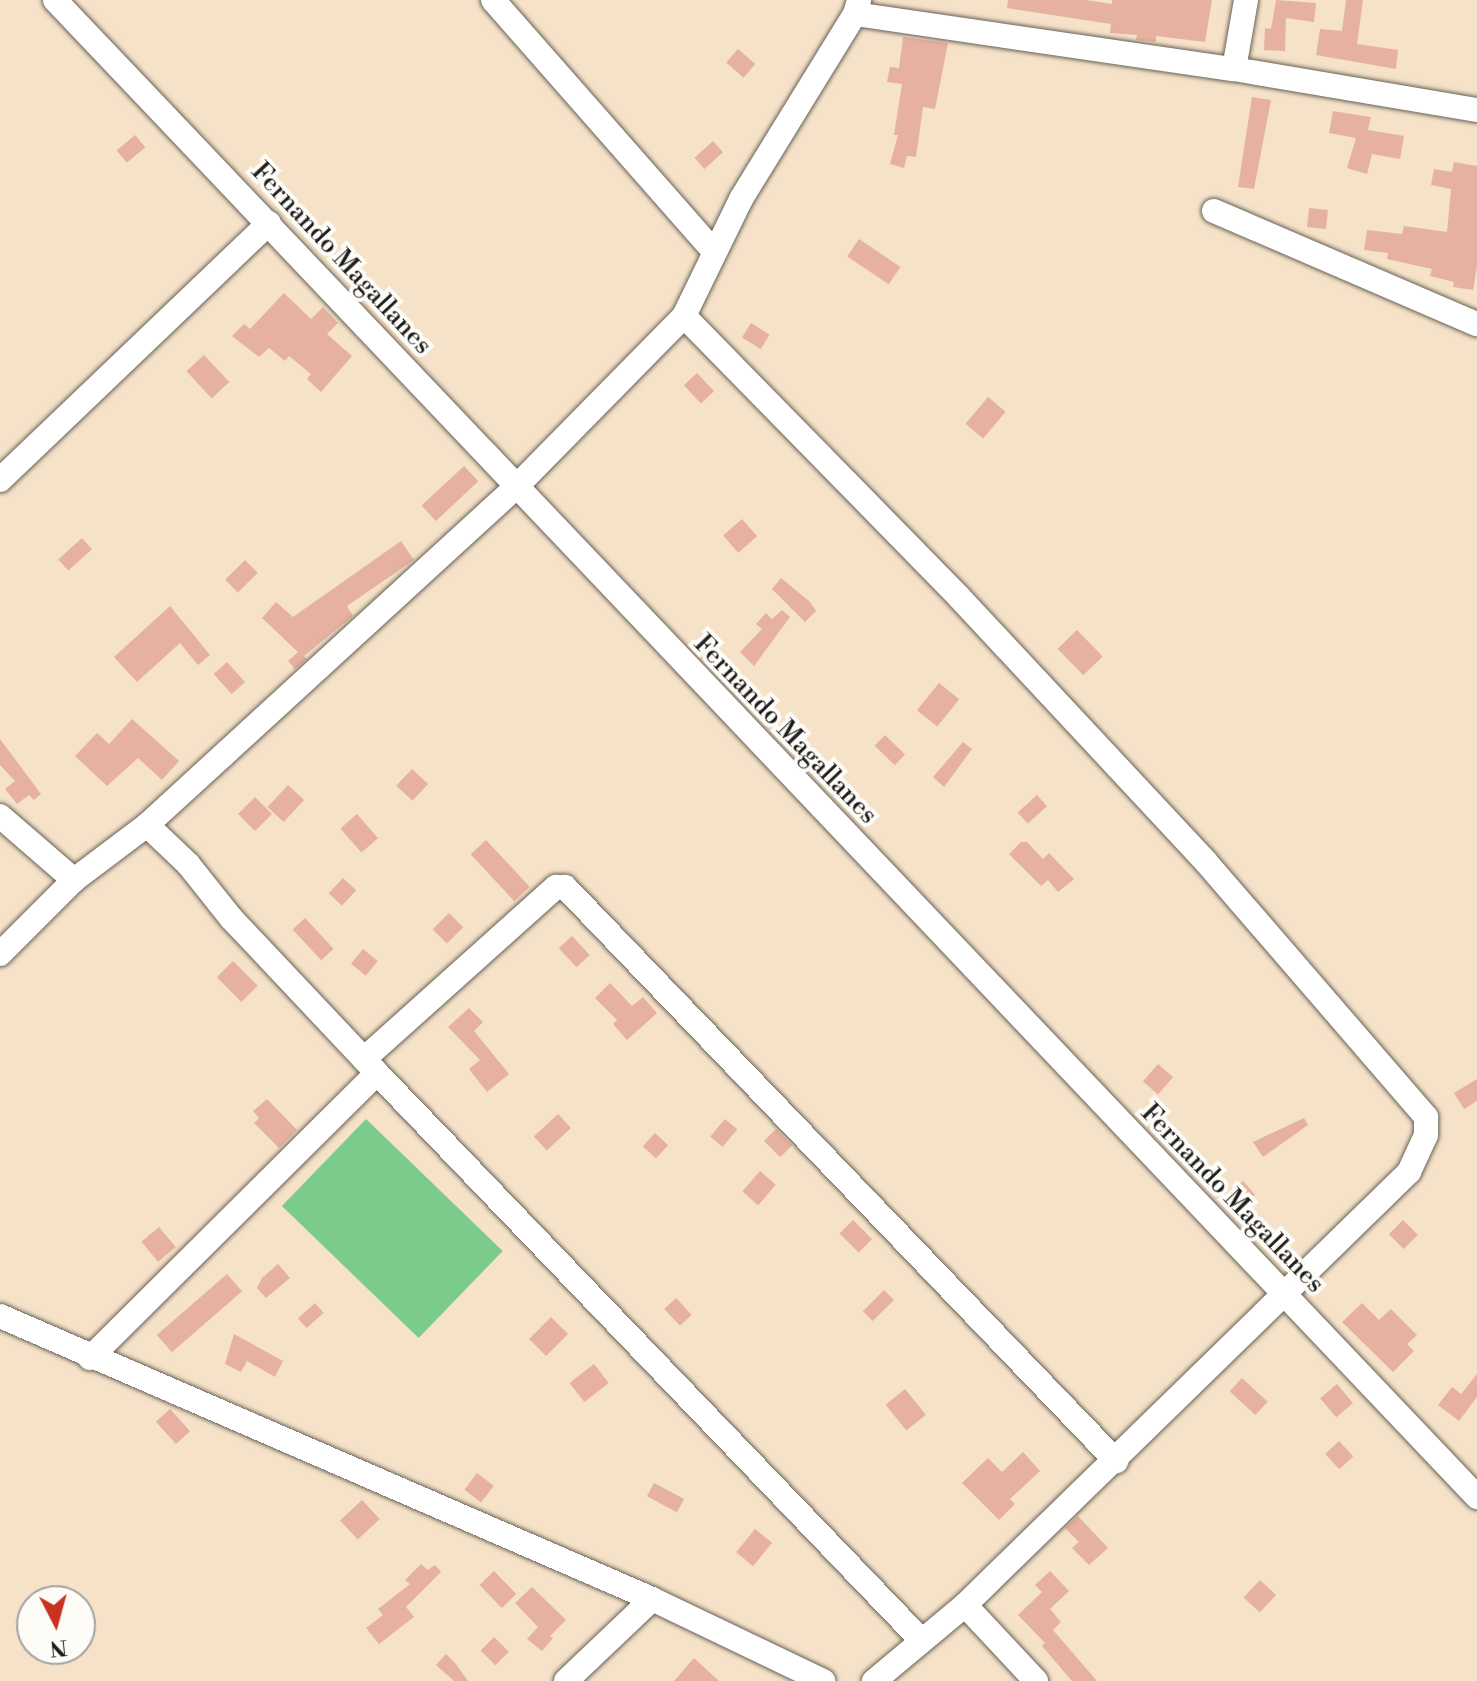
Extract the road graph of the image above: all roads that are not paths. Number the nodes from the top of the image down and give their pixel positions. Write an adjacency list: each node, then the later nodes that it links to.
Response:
1 (55, 0): 8 (street, Fernando Magallanes)
2 (493, 0): 9 (street)
3 (1246, 0): 5 (street)
4 (857, 7): 5 (street); 9 (street)
5 (1234, 69): 6 (street)
6 (1477, 110)
7 (1214, 211): 11 (street)
8 (269, 223): 12 (street); 13 (street, Fernando Magallanes)
9 (714, 252): 10 (street)
10 (684, 316): 13 (street); 19 (street)
11 (1477, 324)
12 (0, 480)
13 (516, 487): 15 (street); 19 (street, Fernando Magallanes)
14 (0, 816): 16 (street)
15 (147, 825): 16 (street); 18 (street)
16 (74, 880): 17 (street)
17 (0, 954)
18 (371, 1066): 21 (street); 22 (street); 26 (street)
19 (1285, 1296): 22 (street); 23 (street, Fernando Magallanes)
20 (0, 1316): 21 (street)
21 (90, 1358): 24 (street)
22 (1116, 1461): 25 (street)
23 (1477, 1497)
24 (652, 1599): 27 (street); 28 (street)
25 (965, 1605): 26 (street); 30 (street)
26 (922, 1641): 29 (street)
27 (566, 1681)
28 (823, 1681)
29 (874, 1681)
30 (1036, 1681)

